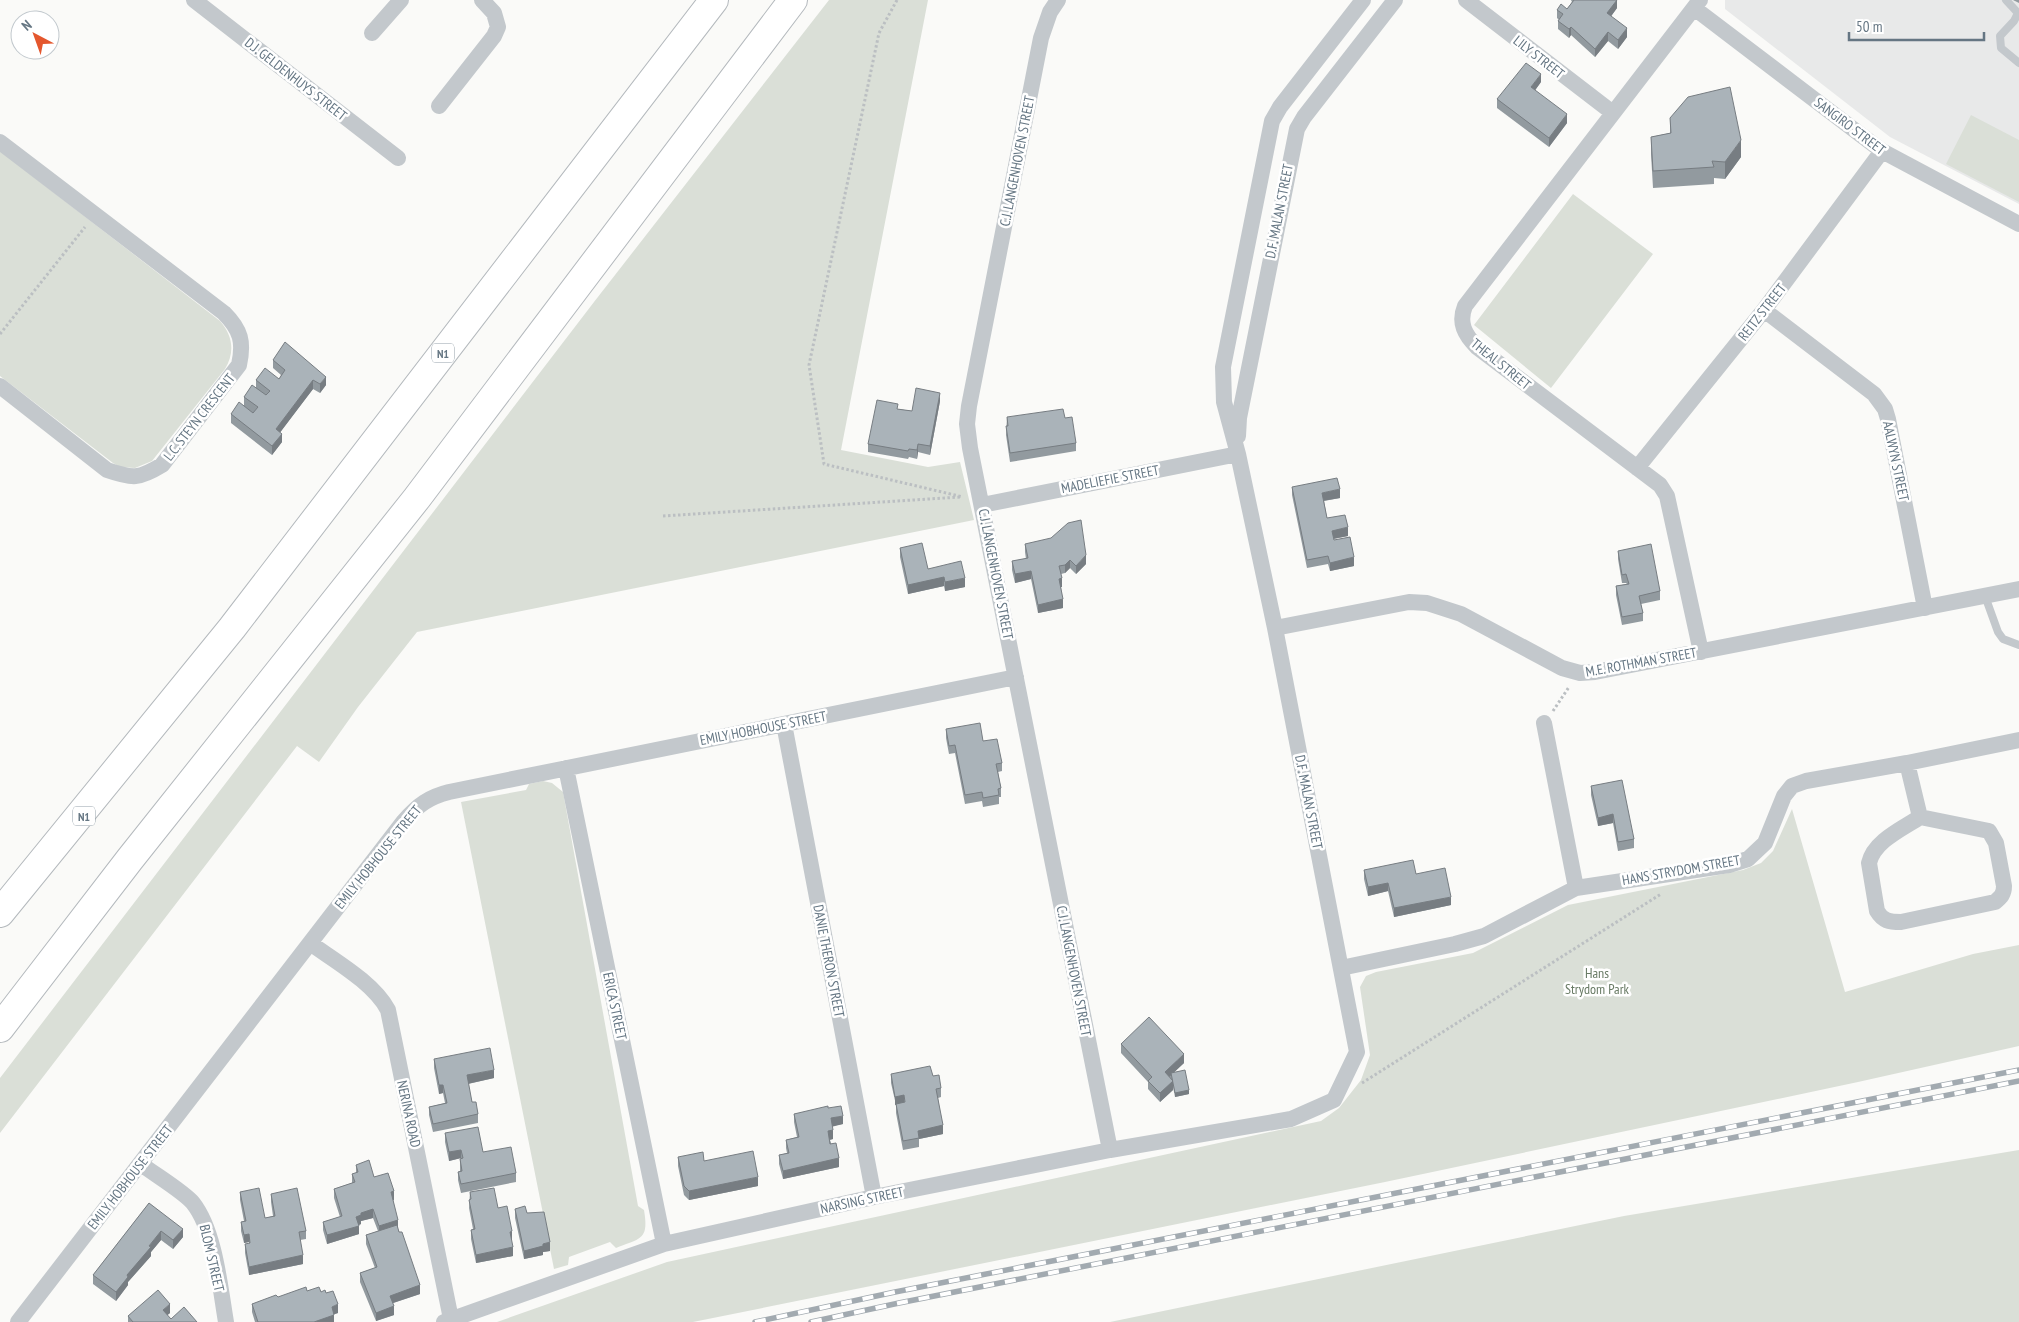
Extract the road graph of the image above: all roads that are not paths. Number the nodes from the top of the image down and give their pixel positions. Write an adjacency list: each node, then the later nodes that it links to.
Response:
1 (194, 0): 20 (street, D.J. GELDENHUYS STREET)
2 (402, 0): 12 (street)
3 (482, 0): 14 (street)
4 (714, 0): 34 (highway, N1)
5 (794, 0): 46 (highway)
6 (1058, 0): 26 (street, C.J. LANGENHOVEN STREET)
7 (1363, 0): 16 (street, D.F. MALAN STREET)
8 (1395, 0): 17 (street, D.F. MALAN STREET)
9 (1466, 0): 15 (street, LILY STREET)
10 (2006, 0): 13 (lane)
11 (1697, 4): 15 (street, THEAL STREET); 19 (street, SANGIRO STREET)
12 (372, 33)
13 (2019, 63)
14 (438, 106)
15 (1613, 113): 25 (street, THEAL STREET)
16 (1272, 124): 17 (street); 24 (street, D.F. MALAN STREET)
17 (1297, 130): 24 (street, D.F. MALAN STREET)
18 (0, 142): 23 (street, L.C. STEYN CRESCENT)
19 (1882, 151): 21 (street, SANGIRO STREET); 22 (street, REITZ STREET)
20 (398, 158)
21 (2019, 224)
22 (1764, 310): 25 (street, REITZ STREET); 29 (street, AALWYN STREET)
23 (0, 386)
24 (1238, 454): 26 (street, MADELIEFIE STREET); 30 (street, D.F. MALAN STREET)
25 (1638, 468): 32 (street, THEAL STREET)
26 (982, 505): 33 (street, C.J. LANGENHOVEN STREET)
27 (2019, 589): 28 (street, M.E. ROTHMAN STREET)
28 (1985, 596): 29 (street, M.E. ROTHMAN STREET); 31 (lane)
29 (1925, 608): 32 (street, M.E. ROTHMAN STREET)
30 (1275, 628): 32 (street, M.E. ROTHMAN STREET); 45 (street, D.F. MALAN STREET)
31 (2019, 645)
32 (1701, 652)
33 (1016, 677): 36 (street, EMILY HOBHOUSE STREET); 48 (street, C.J. LANGENHOVEN STREET)
34 (169, 705): 42 (highway); 43 (highway, N1)
35 (1544, 723): 41 (street)
36 (784, 724): 39 (street, EMILY HOBHOUSE STREET); 50 (street, DANIE THERON STREET)
37 (2019, 740): 38 (street, HANS STRYDOM STREET)
38 (1907, 763): 40 (street); 41 (street, HANS STRYDOM STREET)
39 (566, 768): 44 (street, EMILY HOBHOUSE STREET); 51 (street, ERICA STREET)
40 (1920, 817): 40 (street)
41 (1576, 888): 45 (street, HANS STRYDOM STREET)
42 (0, 913)
43 (0, 927)
44 (310, 943): 49 (street, EMILY HOBHOUSE STREET); 52 (street, NERINA ROAD)
45 (1341, 968): 47 (street, D.F. MALAN STREET)
46 (0, 1028)
47 (1291, 1119): 48 (street, NARSING STREET)
48 (1110, 1150): 50 (street, NARSING STREET)
49 (141, 1164): 53 (street, EMILY HOBHOUSE STREET); 54 (street, BLOM STREET)
50 (874, 1197): 51 (street, NARSING STREET)
51 (664, 1244): 52 (street, NARSING STREET)
52 (447, 1321)
53 (18, 1322)
54 (226, 1322)

